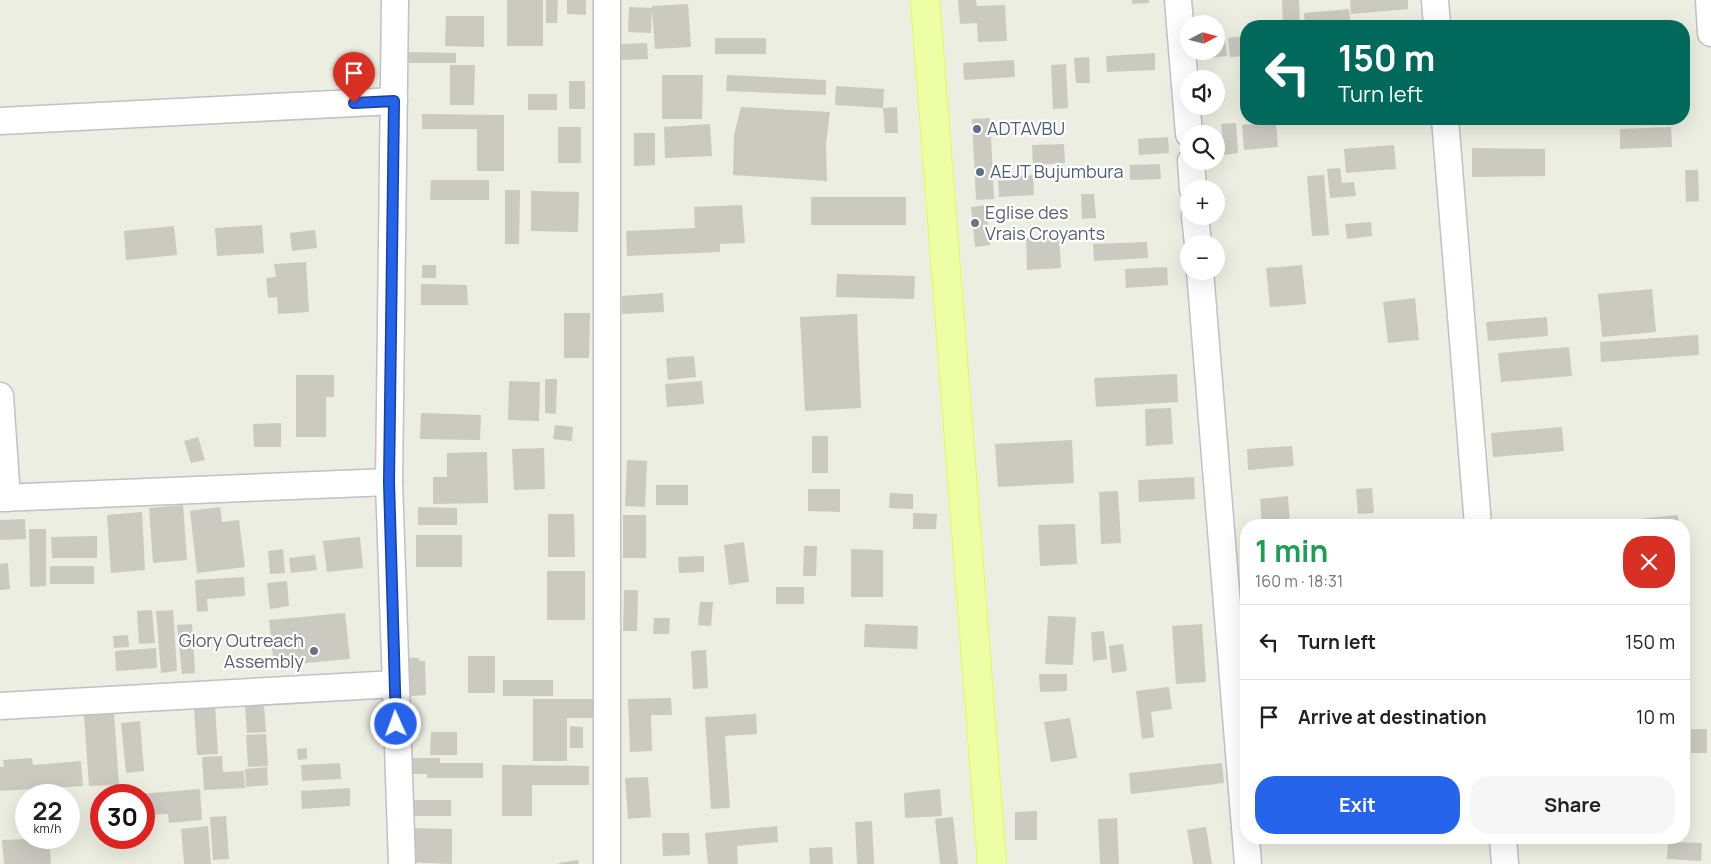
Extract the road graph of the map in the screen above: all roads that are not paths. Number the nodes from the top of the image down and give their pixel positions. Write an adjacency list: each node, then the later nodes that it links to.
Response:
1 (394, 0): 9 (street)
2 (607, 0): 24 (street)
3 (925, 0): 25 (main road)
4 (1178, 0): 11 (street)
5 (1435, 0): 7 (street)
6 (1709, 0): 8 (street)
7 (1437, 20)
8 (1711, 33)
9 (394, 101): 10 (street); 15 (street)
10 (0, 121)
11 (1188, 125)
12 (1445, 125): 17 (street)
13 (1201, 280): 20 (street)
14 (0, 396): 16 (street)
15 (389, 482): 16 (street); 18 (street)
16 (3, 498)
17 (1478, 519)
18 (395, 684): 19 (street); 23 (street)
19 (0, 706)
20 (1240, 765)
21 (1246, 844): 26 (street)
22 (1503, 844): 27 (street)
23 (402, 864)
24 (607, 864)
25 (992, 864)
26 (1248, 864)
27 (1505, 864)

